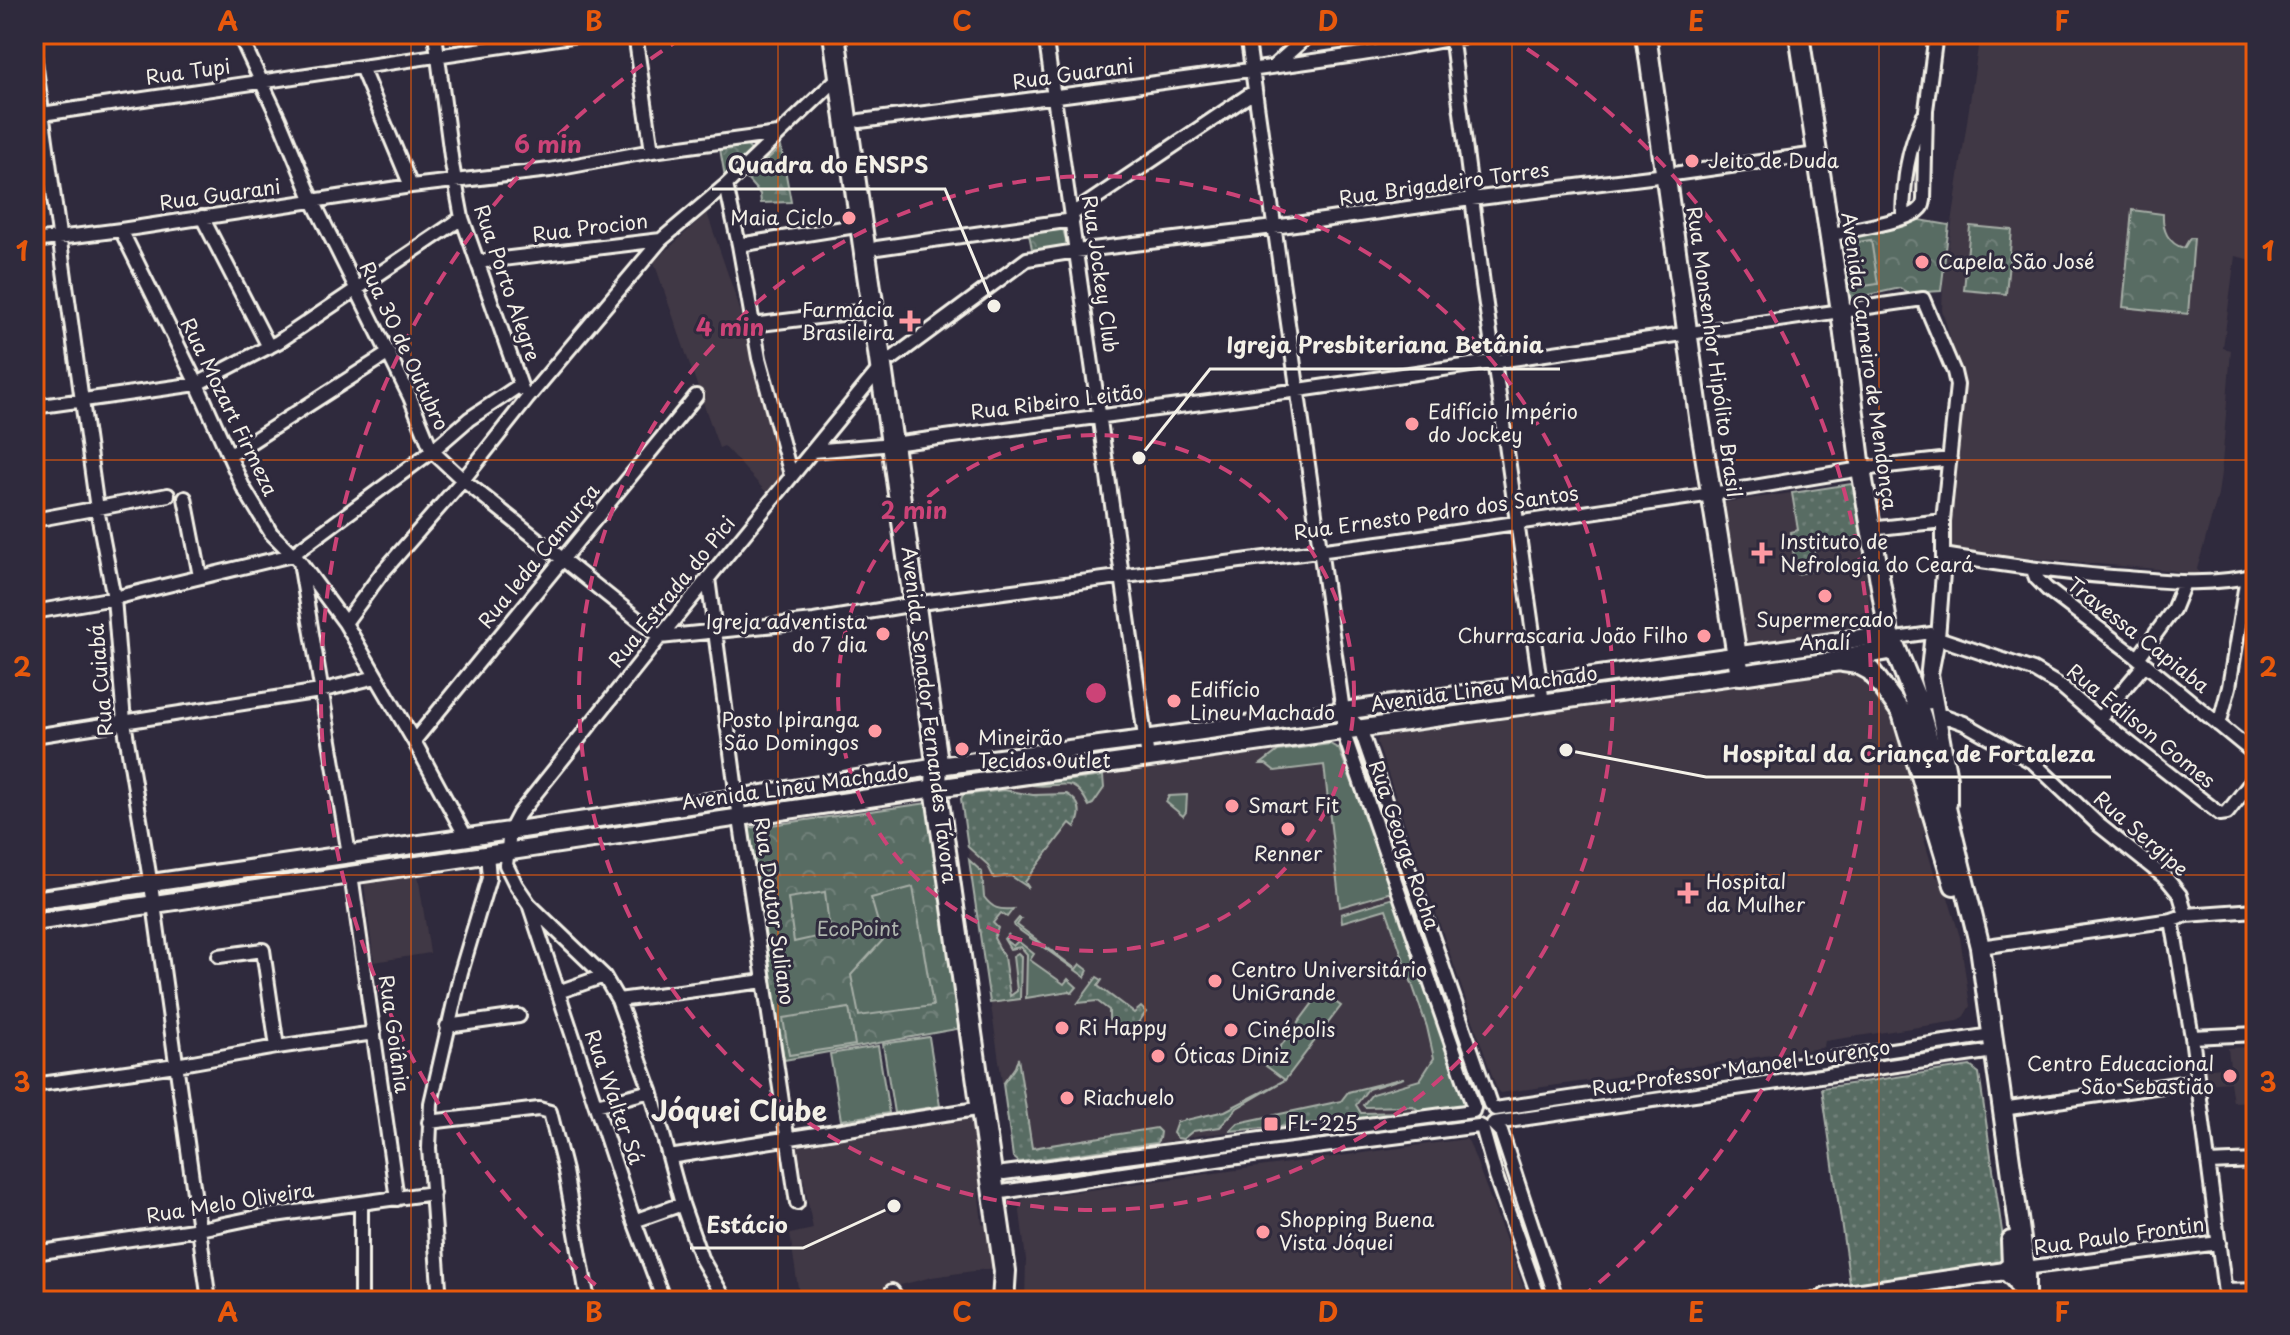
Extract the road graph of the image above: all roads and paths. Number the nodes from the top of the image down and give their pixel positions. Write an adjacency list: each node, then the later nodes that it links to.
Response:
1 (239, 34): 22 (street, Rua 30 de Outubro)
2 (435, 34): 16 (street, Rua Porto Alegre)
3 (585, 34): 16 (street, Rua Tupi)
4 (635, 34): 29 (street)
5 (834, 34): 21 (main road, Avenida Senador Fernandes Távora)
6 (847, 34): 27 (main road, Avenida Senador Fernandes Távora)
7 (1045, 34): 24 (street, Rua Jockey Club)
8 (1247, 34): 20 (street, Rua George Rocha)
9 (1310, 34): 18 (street)
10 (1481, 34): 14 (street, Rua Guarani)
11 (1646, 34): 31 (main road, Rua Monsenhor Hipólito Brasil)
12 (1799, 34): 30 (main road, Avenida Carneiro de Mendonça)
13 (1936, 34): 25 (street)
14 (1452, 36): 18 (street, Rua Guarani); 37 (street)
15 (34, 54): 17 (street, Rua Cuiabá)
16 (438, 56): 19 (street, Rua Tupi); 34 (street, Rua Porto Alegre)
17 (34, 60): 26 (street, Rua Cuiabá)
18 (1275, 65): 20 (street, Rua Guarani)
19 (361, 67): 22 (street, Rua Tupi); 36 (street)
20 (1251, 68): 23 (street, Rua George Rocha); 24 (street, Rua Guarani)
21 (840, 76): 28 (street); 43 (main road, Avenida Senador Fernandes Távora)
22 (262, 81): 26 (street, Rua Tupi); 38 (street, Rua 30 de Outubro)
23 (1255, 91): 41 (street); 44 (street, Rua George Rocha)
24 (1053, 98): 27 (street, Rua Guarani); 41 (street, Rua Jockey Club)
25 (1926, 110): 39 (street); 39 (street)
26 (38, 115): 32 (street, Rua Cuiabá)
27 (860, 121): 51 (main road, Avenida Senador Fernandes Távora)
28 (778, 134): 29 (street, Rua Guarani); 35 (street)
29 (652, 151): 34 (street, Rua Guarani)
30 (1817, 154): 31 (street, Rua Brigadeiro Torres); 46 (main road, Avenida Carneiro de Mendonça)
31 (1666, 175): 37 (street, Rua Brigadeiro Torres); 58 (main road, Rua Monsenhor Hipólito Brasil)
32 (51, 177): 33 (street); 47 (street, Rua Cuiabá)
33 (34, 179)
34 (454, 181): 36 (street, Rua Guarani); 42 (street, Rua Porto Alegre)
35 (726, 185): 48 (street); 50 (street)
36 (411, 186): 38 (street, Rua Guarani)
37 (1471, 199): 44 (street, Rua Brigadeiro Torres); 62 (street)
38 (313, 201): 40 (street, Rua Guarani); 54 (street, Rua 30 de Outubro)
39 (1903, 216): 46 (street)
40 (202, 217): 45 (street, Rua Guarani); 59 (street)
41 (1072, 217): 51 (street); 52 (street, Rua Jockey Club)
42 (462, 218): 53 (street, Rua Porto Alegre); 54 (street)
43 (862, 225): 50 (street); 55 (main road, Avenida Senador Fernandes Távora)
44 (1274, 227): 52 (street, Rua Brigadeiro Torres); 65 (street, Rua George Rocha)
45 (121, 230): 47 (street, Rua Guarani); 63 (street, Rua Mozart Firmeza)
46 (1828, 235): 56 (main road, Avenida Carneiro de Mendonça)
47 (60, 237): 49 (street, Rua Guarani); 67 (street, Rua Cuiabá)
48 (661, 240): 53 (street, Rua Procion); 68 (street)
49 (34, 241)
50 (739, 245): 57 (street)
51 (877, 248): 61 (main road, Avenida Senador Fernandes Távora)
52 (1076, 251): 61 (street, Rua Estrada do Pici); 70 (street, Rua Jockey Club)
53 (477, 262): 64 (street, Rua Porto Alegre)
54 (355, 289): 59 (street); 60 (street, Rua 30 de Outubro)
55 (874, 310): 57 (street); 61 (main road, Avenida Senador Fernandes Távora)
56 (1841, 311): 58 (street, Rua Ribeiro Leitão); 75 (street, Rua Ribeiro Leitão); 76 (main road, Avenida Carneiro de Mendonça)
57 (752, 325): 77 (street)
58 (1688, 333): 62 (street, Rua Ribeiro Leitão); 79 (main road, Rua Monsenhor Hipólito Brasil)
59 (269, 347): 63 (street)
60 (389, 353): 72 (street, Rua 30 de Outubro); 74 (street)
61 (887, 362): 71 (main road, Avenida Senador Fernandes Távora); 73 (street, Rua Estrada do Pici)
62 (1494, 362): 65 (street, Rua Ribeiro Leitão); 85 (street)
63 (197, 384): 67 (street); 74 (street, Rua Mozart Firmeza)
64 (520, 385): 68 (street, Rua Porto Alegre); 72 (street)
65 (1299, 390): 70 (street, Rua Ribeiro Leitão); 87 (street, Rua George Rocha)
66 (696, 396): 90 (street, Rua Ieda Camurça)
67 (83, 399): 69 (street); 82 (street, Rua Cuiabá)
68 (527, 399): 78 (street)
69 (34, 407)
70 (1100, 416): 71 (street, Rua Ribeiro Leitão); 93 (street, Rua Jockey Club)
71 (899, 443): 73 (street, Rua Ribeiro Leitão); 98 (main road, Avenida Senador Fernandes Távora)
72 (432, 451): 78 (street, Rua 30 de Outubro); 89 (street)
73 (812, 451): 77 (street, Rua Estrada do Pici)
74 (229, 456): 89 (street, Rua Mozart Firmeza)
75 (1950, 459): 76 (street, Rua Ernesto Pedro dos Santos); 84 (street)
76 (1861, 469): 79 (street, Rua Ernesto Pedro dos Santos); 86 (main road, Avenida Carneiro de Mendonça)
77 (791, 475): 95 (street, Rua Estrada do Pici)
78 (463, 480): 90 (street, Rua 30 de Outubro); 100 (street)
79 (1712, 494): 85 (street, Rua Ernesto Pedro dos Santos); 105 (main road, Rua Monsenhor Hipólito Brasil)
80 (168, 495): 82 (street)
81 (185, 498): 92 (street)
82 (97, 509): 83 (street); 97 (street, Rua Cuiabá)
83 (34, 520)
84 (1943, 521): 86 (street); 88 (street)
85 (1516, 522): 87 (street, Rua Ernesto Pedro dos Santos); 111 (street)
86 (1870, 529): 104 (main road, Avenida Carneiro de Mendonça)
87 (1321, 551): 93 (street, Rua Ernesto Pedro dos Santos); 117 (street, Rua George Rocha)
88 (1943, 555): 91 (street); 102 (street)
89 (296, 558): 92 (street); 100 (street, Rua Mozart Firmeza); 113 (street)
90 (563, 559): 103 (street, Rua 30 de Outubro); 126 (street, Rua Ieda Camurça)
91 (2033, 570): 96 (street); 107 (street, Travessa Capiaba)
92 (200, 576): 97 (street)
93 (1122, 576): 98 (street, Rua Ernesto Pedro dos Santos); 125 (street, Rua Jockey Club)
94 (2252, 576): 96 (street); 121 (street)
95 (708, 578): 101 (street, Rua Doutor Suliano); 103 (street, Rua Estrada do Pici)
96 (2184, 583): 107 (street)
97 (114, 598): 99 (street); 120 (street, Rua Cuiabá)
98 (922, 603): 101 (street, Rua Ernesto Pedro dos Santos); 129 (main road, Avenida Senador Fernandes Távora)
99 (34, 612)
100 (345, 623): 109 (street, Rua Mozart Firmeza)
101 (716, 633): 103 (street, Rua Ernesto Pedro dos Santos); 132 (street, Rua Doutor Suliano)
102 (1935, 636): 102 (street); 118 (street); 119 (street, Rua Edilson Gomes)
103 (660, 637): 135 (street, Rua Estrada do Pici)
104 (1892, 642): 105 (street, Avenida Lineu Machado); 106 (main road, Avenida Lineu Machado); 134 (main road, Avenida Carneiro de Mendonça)
105 (1737, 656): 108 (main road, Rua Monsenhor Hipólito Brasil); 110 (street, Avenida Lineu Machado)
106 (1840, 661): 108 (main road, Avenida Lineu Machado); 162 (main road, Avenida Carneiro de Mendonça)
107 (2141, 661): 119 (street); 121 (street, Travessa Capiaba)
108 (1740, 675): 114 (street, Avenida Lineu Machado)
109 (376, 677): 113 (street); 126 (street, Rua Mozart Firmeza)
110 (1581, 678): 111 (street, Avenida Lineu Machado); 114 (street)
111 (1540, 683): 112 (street, Avenida Lineu Machado); 115 (street)
112 (1510, 687): 116 (street); 117 (street, Avenida Lineu Machado)
113 (320, 691): 120 (street); 139 (street)
114 (1584, 697): 115 (street, Avenida Lineu Machado)
115 (1543, 703): 116 (street, Avenida Lineu Machado)
116 (1513, 708): 122 (street, Avenida Lineu Machado)
117 (1343, 711): 122 (street); 123 (street, Rua George Rocha); 125 (street, Avenida Lineu Machado)
118 (1939, 714): 134 (street); 148 (street, Rua Sergipe)
119 (2099, 719): 130 (street, Rua Edilson Gomes)
120 (124, 722): 124 (street); 142 (street, Rua Cuiabá)
121 (2219, 725): 127 (street, Travessa Capiaba)
122 (1360, 728): 123 (street, Avenida Lineu Machado); 169 (street, Rua George Rocha)
123 (1343, 731): 128 (street, Avenida Lineu Machado); 172 (street, Rua George Rocha)
124 (34, 736)
125 (1145, 739): 128 (street, Rua Jockey Club); 129 (street, Avenida Lineu Machado)
126 (414, 741): 136 (street, Rua Mozart Firmeza)
127 (2256, 755)
128 (1148, 758): 131 (street, Avenida Lineu Machado)
129 (944, 765): 131 (main road, Avenida Senador Fernandes Távora); 132 (street, Avenida Lineu Machado)
130 (2256, 776)
131 (942, 787): 133 (street, Avenida Lineu Machado); 170 (main road, Avenida Senador Fernandes Távora); 181 (main road, Avenida Senador Fernandes Távora)
132 (737, 798): 133 (street, Rua Doutor Suliano); 135 (street, Avenida Lineu Machado)
133 (740, 818): 137 (street, Avenida Lineu Machado); 154 (street, Rua Doutor Suliano)
134 (1951, 825): 151 (main road, Avenida Carneiro de Mendonça)
135 (510, 831): 136 (street, Avenida Lineu Machado); 137 (street, Rua Estrada do Pici)
136 (466, 837): 139 (street, Avenida Lineu Machado)
137 (508, 850): 138 (street, Avenida Lineu Machado); 143 (street)
138 (487, 853): 140 (street, Avenida Lineu Machado); 141 (street)
139 (349, 854): 142 (street, Avenida Lineu Machado)
140 (351, 874): 145 (street, Avenida Lineu Machado); 159 (street, Rua Goiânia)
141 (489, 878): 143 (street); 158 (street)
142 (150, 883): 144 (street, Avenida Lineu Machado); 145 (street, Rua Cuiabá)
143 (516, 885): 146 (street)
144 (34, 900)
145 (154, 904): 150 (street, Avenida Lineu Machado); 164 (street, Rua Cuiabá)
146 (529, 904): 153 (street); 155 (street, Rua Walter Sá)
147 (2256, 910): 148 (street)
148 (2186, 915): 149 (street)
149 (2172, 920): 151 (street); 161 (street)
150 (34, 922)
151 (1980, 947): 162 (main road, Avenida Carneiro de Mendonça)
152 (219, 956): 163 (street)
153 (604, 976): 155 (street); 156 (street)
154 (764, 981): 156 (street); 175 (street, Rua Doutor Suliano)
155 (558, 992): 168 (street, Rua Walter Sá)
156 (618, 1000): 167 (street)
157 (519, 1016): 158 (street)
158 (447, 1026): 173 (street)
159 (374, 1033): 163 (street); 183 (street, Rua Goiânia)
160 (2256, 1034): 161 (street)
161 (2192, 1037): 165 (street)
162 (1988, 1044): 169 (street, Rua Professor Manoel Lourenço); 171 (main road, Avenida Carneiro de Mendonça); 174 (street, Rua Professor Manoel Lourenço); 192 (main road, Avenida Carneiro de Mendonça)
163 (277, 1047): 164 (street)
164 (176, 1065): 166 (street); 188 (street, Rua Cuiabá)
165 (2197, 1081): 171 (street); 179 (street)
166 (34, 1085)
167 (651, 1091): 168 (street); 177 (street)
168 (596, 1105): 187 (street, Rua Walter Sá)
169 (1493, 1106): 172 (street); 174 (street)
170 (983, 1108): 175 (street); 181 (main road, Avenida Senador Fernandes Távora)
171 (2002, 1109): 191 (main road, Avenida Carneiro de Mendonça)
172 (1474, 1110): 174 (street); 176 (street)
173 (429, 1122): 182 (street); 200 (street)
174 (1487, 1125): 180 (street, Rua Professor Manoel Lourenço); 205 (street); 206 (street)
175 (787, 1138): 177 (street); 184 (street, Rua Doutor Suliano)
176 (1170, 1151): 180 (street); 181 (street)
177 (669, 1157): 186 (street)
178 (2256, 1161): 179 (street)
179 (2208, 1163): 189 (street)
180 (1172, 1166): 181 (street, Rua Professor Manoel Lourenço)
181 (1002, 1186): 203 (main road, Avenida Senador Fernandes Távora); 204 (main road, Avenida Senador Fernandes Távora)
182 (433, 1193): 183 (street, Rua Melo Oliveira); 199 (street)
183 (397, 1199): 185 (street, Rua Melo Oliveira)
184 (797, 1203)
185 (361, 1204): 188 (street, Rua Melo Oliveira); 198 (street)
186 (682, 1204): 187 (street); 202 (street)
187 (634, 1221): 201 (street, Rua Walter Sá)
188 (200, 1229): 190 (street, Rua Melo Oliveira); 197 (street, Rua Cuiabá)
189 (2219, 1243): 191 (street, Rua Paulo Frontin); 194 (street)
190 (34, 1253)
191 (2025, 1268): 195 (main road, Avenida Carneiro de Mendonça)
192 (2005, 1271): 195 (street); 196 (street)
193 (2256, 1290): 194 (street)
194 (2226, 1296)
195 (2024, 1298)
196 (1827, 1299): 207 (street)
197 (209, 1301)
198 (361, 1301)
199 (440, 1301)
200 (588, 1301)
201 (664, 1301)
202 (726, 1301)
203 (1003, 1301)
204 (1016, 1301)
205 (1540, 1301)
206 (1557, 1301)
207 (1803, 1301)

